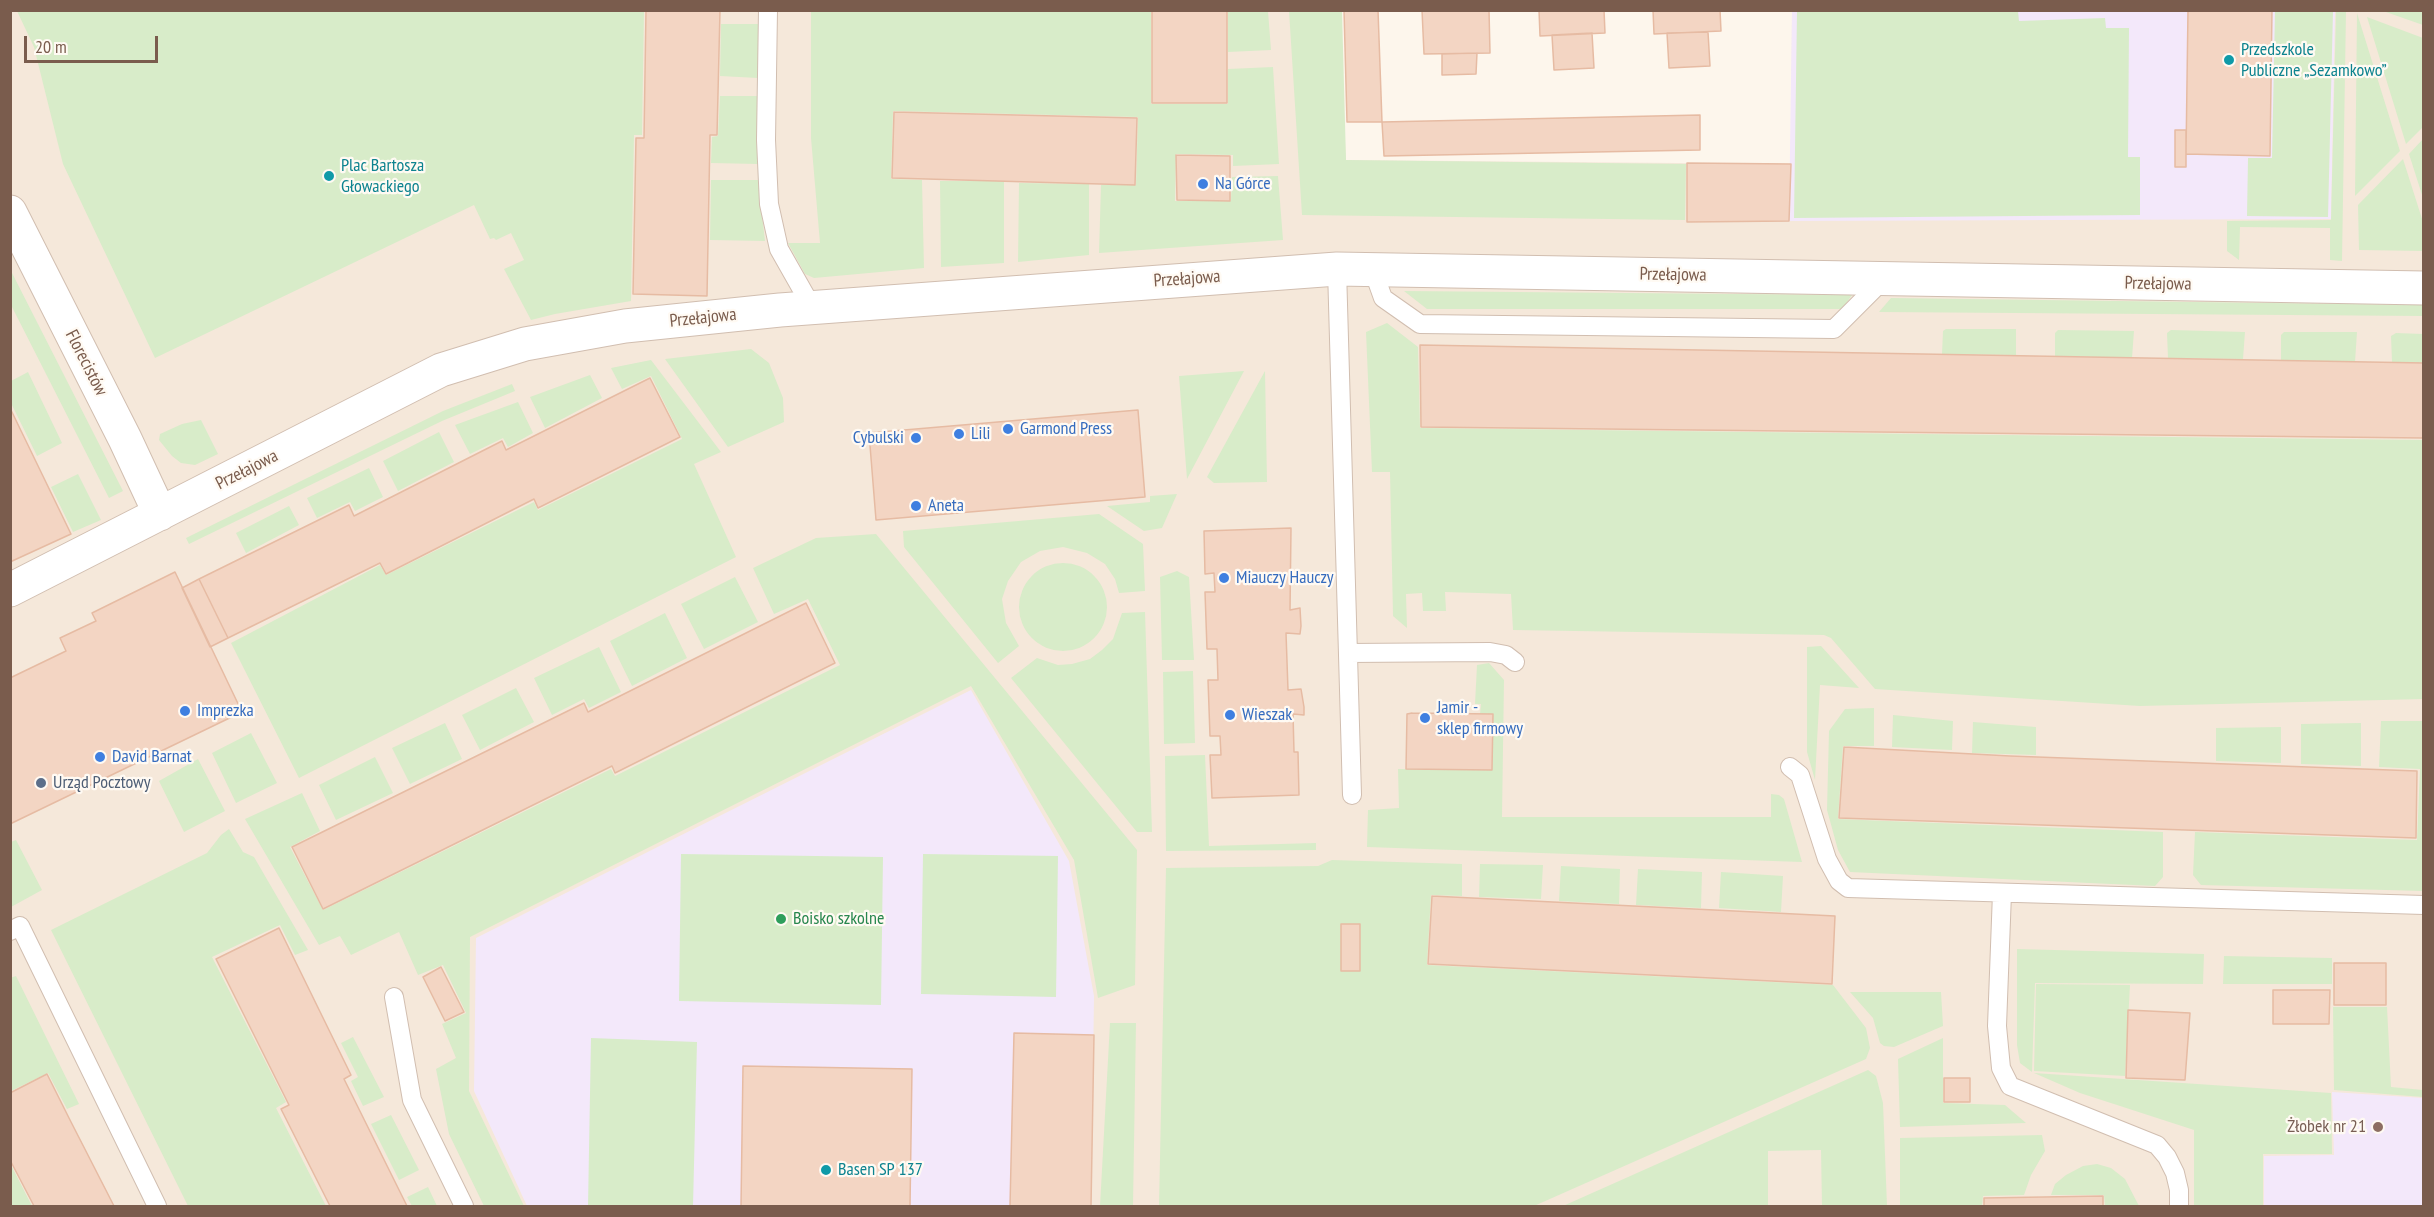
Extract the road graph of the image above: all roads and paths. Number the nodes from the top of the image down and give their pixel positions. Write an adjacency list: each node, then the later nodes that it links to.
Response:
1 (768, 10): 7 (lane)
2 (10, 212): 8 (street, Florecistów)
3 (1337, 269): 4 (street, Przełajowa); 7 (street, Przełajowa); 10 (lane)
4 (1373, 270): 5 (street, Przełajowa); 5 (lane)
5 (1884, 279): 6 (street, Przełajowa)
6 (2424, 288)
7 (813, 309): 8 (street, Przełajowa)
8 (160, 514): 9 (street, Przełajowa)
9 (10, 590)
10 (1348, 653): 11 (lane); 13 (lane)
11 (1515, 662)
12 (1790, 767): 14 (lane)
13 (1353, 795)
14 (2002, 893): 15 (lane); 20 (lane)
15 (2424, 905)
16 (15, 929): 18 (lane)
17 (394, 997): 19 (lane)
18 (157, 1206)
19 (464, 1206)
20 (2179, 1206)

